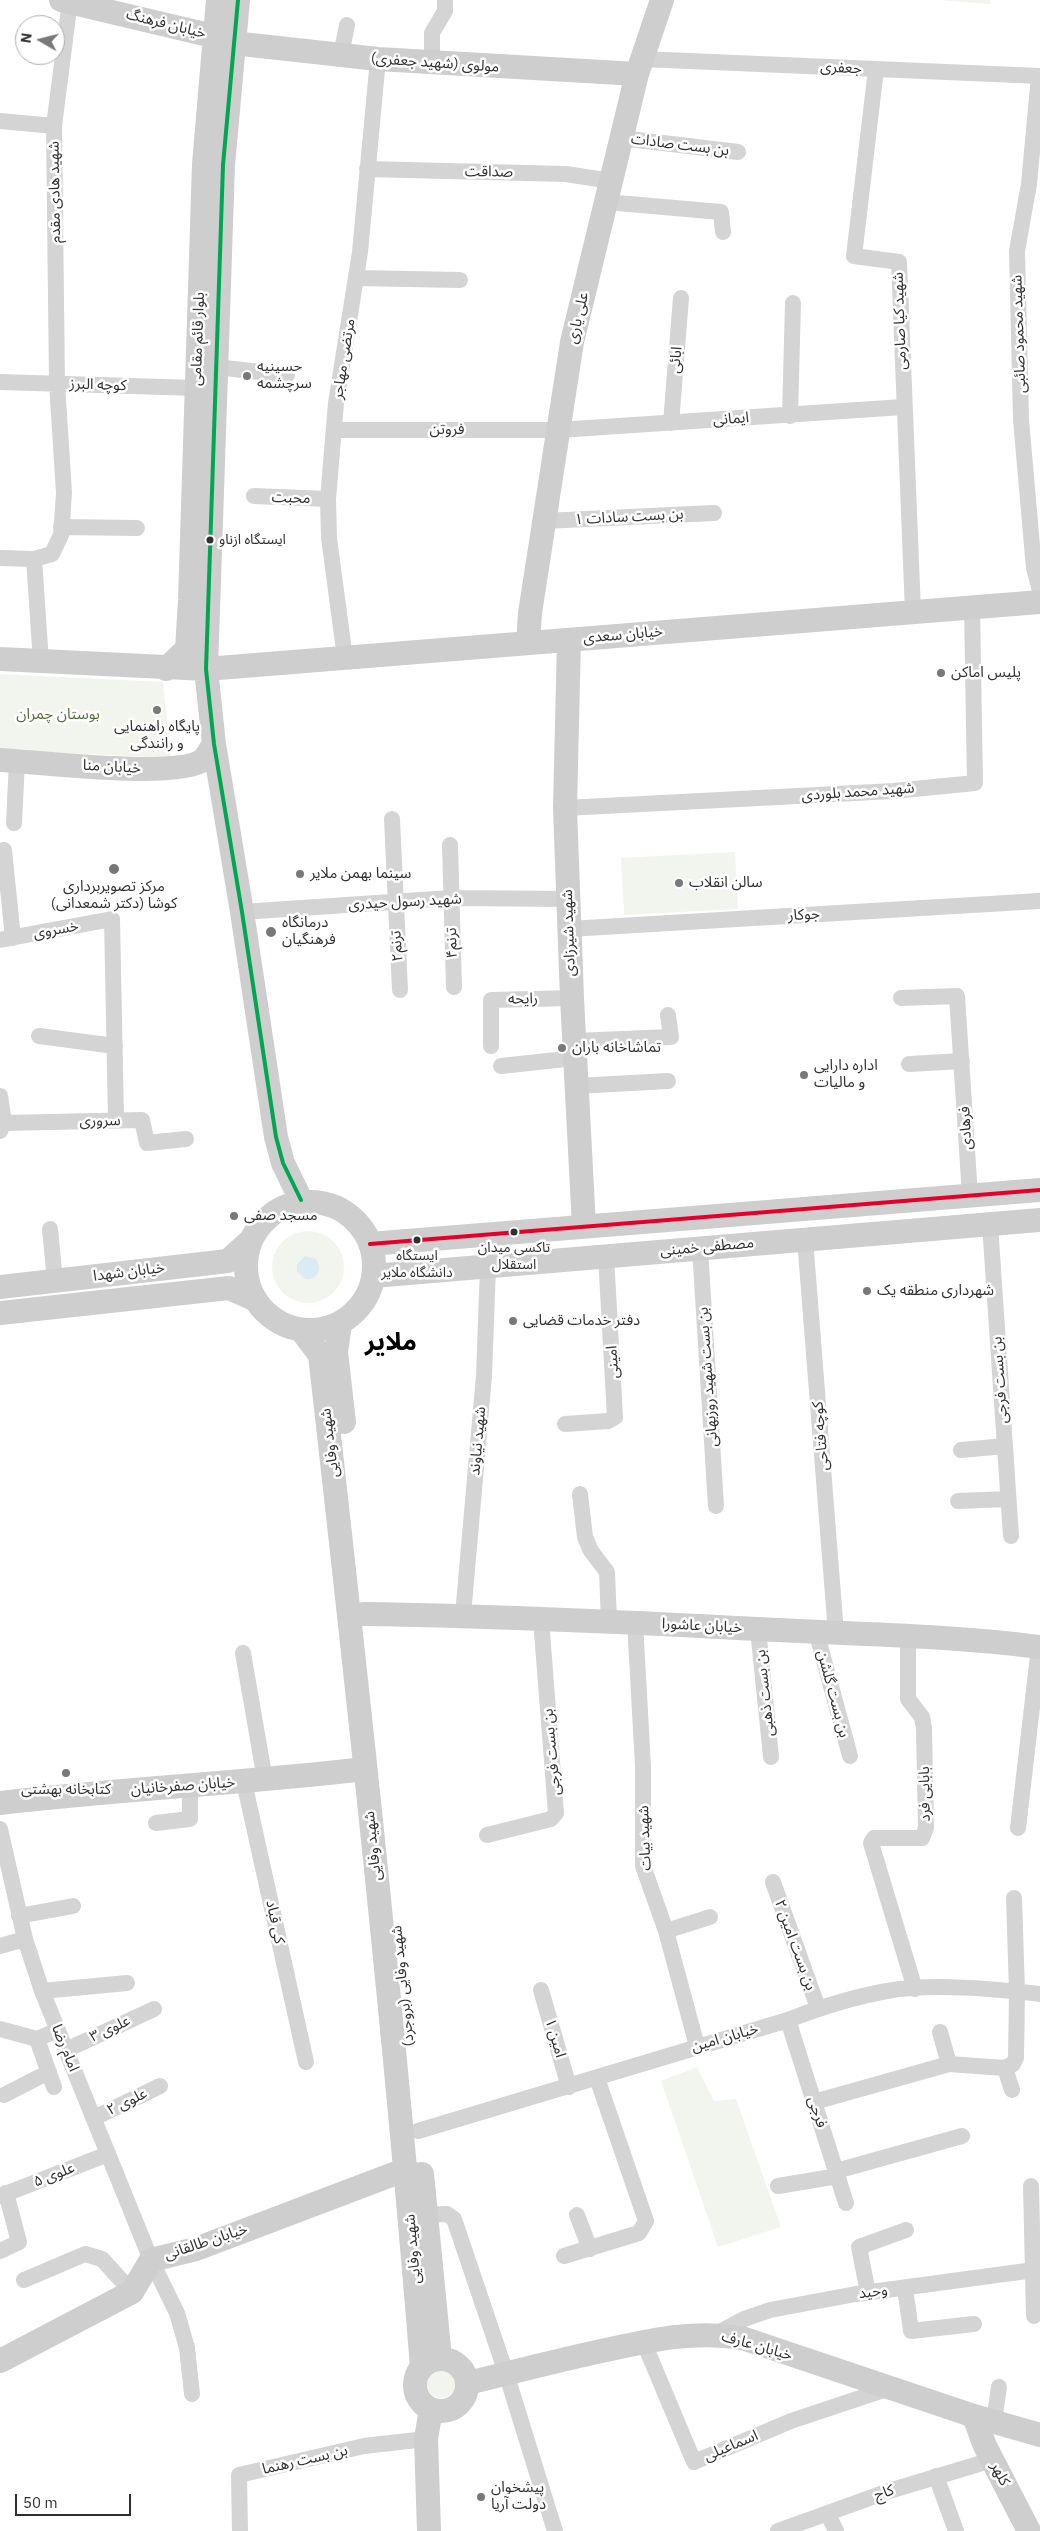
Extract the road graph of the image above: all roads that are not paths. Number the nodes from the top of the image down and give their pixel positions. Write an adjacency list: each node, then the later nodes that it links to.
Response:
1 (218, 0): 7 (main road, بلوار قائم مقامی)
2 (238, 0): 7 (main road, بلوار قائم مقامی)
3 (445, 0): 10 (street)
4 (662, 0): 11 (main road, علی یاری)
5 (66, 1): 7 (main road, خیابان فرهنگ); 15 (street, شهید هادی مقدم)
6 (347, 25): 8 (street)
7 (223, 40): 8 (main road, مولوی (شهید جعفری)); 20 (main road, بلوار قائم مقامی)
8 (341, 56): 9 (main road, مولوی (شهید جعفری))
9 (378, 59): 10 (main road, مولوی (شهید جعفری)); 18 (street, مرتضی مهاجر)
10 (432, 63): 11 (main road, مولوی (شهید جعفری))
11 (640, 66): 12 (street, جعفری); 16 (main road, علی یاری)
12 (876, 69): 13 (street, جعفری); 31 (street, شهید کیا صارمی)
13 (1040, 76): 44 (street, شهید محمود صائبی)
14 (0, 121): 15 (street)
15 (54, 126): 29 (street, شهید هادی مقدم)
16 (621, 138): 17 (street, بن بست صادات); 19 (main road, علی یاری)
17 (738, 152)
18 (367, 169): 19 (street, صداقت); 22 (street, مرتضی مهاجر)
19 (608, 191): 21 (street, صداقت); 35 (main road, علی یاری)
20 (213, 196): 26 (main road, بلوار قائم مقامی); 30 (main road, بلوار قائم مقامی)
21 (723, 232)
22 (357, 278): 23 (street); 34 (street, مرتضی مهاجر)
23 (460, 280)
24 (681, 298): 33 (street, ابائی)
25 (793, 303): 32 (street)
26 (216, 367): 27 (street); 55 (main road, بلوار قائم مقامی)
27 (287, 375)
28 (0, 382): 29 (street, کوچه البرز)
29 (57, 384): 30 (street, کوچه البرز); 40 (street, شهید هادی مقدم)
30 (196, 388): 54 (main road, بلوار قائم مقامی)
31 (903, 407): 32 (street, ایمانی); 47 (street, شهید کیا صارمی)
32 (790, 416): 33 (street, ایمانی)
33 (671, 423): 35 (street, ایمانی)
34 (335, 430): 35 (street, فروتن); 37 (street, مرتضی مهاجر)
35 (559, 430): 39 (main road, علی یاری)
36 (254, 496): 37 (street, محبت)
37 (328, 499): 50 (street, مرتضی مهاجر)
38 (714, 513): 39 (street, بن بست سادات ۱)
39 (544, 521): 49 (main road, علی یاری)
40 (62, 527): 41 (street); 43 (street, شهید هادی مقدم)
41 (137, 528)
42 (0, 558): 43 (street)
43 (34, 559): 52 (street)
44 (1040, 591)
45 (1040, 602): 46 (main road, خیابان سعدی)
46 (972, 607): 47 (main road, خیابان سعدی); 59 (street, شهید محمد بلوردی)
47 (913, 612): 48 (main road, خیابان سعدی)
48 (569, 640): 49 (main road, خیابان سعدی); 59 (main road, شهید شیرزادی)
49 (528, 643): 50 (main road, خیابان سعدی)
50 (345, 658): 53 (main road, خیابان سعدی)
51 (0, 659): 52 (main road, خیابان سعدی)
52 (41, 662): 54 (main road, خیابان سعدی)
53 (241, 666): 55 (main road, خیابان سعدی); 56 (main road)
54 (166, 669): 55 (main road, خیابان سعدی)
55 (206, 669): 56 (main road, بلوار قائم مقامی)
56 (210, 718): 57 (main road, بلوار قائم مقامی)
57 (214, 744): 58 (main road, خیابان منا); 68 (main road, بلوار قائم مقامی)
58 (8, 760): 61 (street)
59 (565, 808): 65 (main road, شهید شیرزادی)
60 (392, 819): 67 (street, ترنم۲)
61 (14, 823)
62 (450, 845): 64 (street, ترنم۴)
63 (4, 850): 70 (street)
64 (451, 898): 65 (street, شهید رسول حیدری); 67 (street, شهید رسول حیدری); 71 (street, ترنم۴)
65 (568, 900): 69 (main road, شهید شیرزادی)
66 (1040, 900): 69 (street, جوکار)
67 (394, 902): 68 (street, شهید رسول حیدری); 72 (street, ترنم۲)
68 (242, 912): 91 (main road, بلوار قائم مقامی)
69 (569, 929): 73 (main road, شهید شیرزادی)
70 (7, 939): 77 (street, خسروی)
71 (454, 987)
72 (400, 990)
73 (572, 998): 78 (street, رایحه); 79 (main road, شهید شیرزادی)
74 (901, 998): 80 (street, فرهادی)
75 (668, 1015): 79 (street)
76 (39, 1036): 77 (street)
77 (115, 1046): 86 (street)
78 (491, 1046)
79 (575, 1050): 82 (street); 84 (main road, شهید شیرزادی)
80 (962, 1061): 81 (street); 90 (street, فرهادی)
81 (909, 1064)
82 (502, 1066)
83 (668, 1081): 84 (street)
84 (576, 1086): 94 (main road, شهید شیرزادی)
85 (0, 1096): 87 (street)
86 (116, 1120): 87 (street, سروری); 88 (street, سروری)
87 (2, 1127)
88 (186, 1139)
89 (1040, 1190): 90 (main road)
90 (970, 1196): 94 (main road)
91 (301, 1200): 97 (main road); 98 (main road)
92 (1040, 1220): 93 (main road, مصطفی خمینی)
93 (990, 1224): 96 (main road, مصطفی خمینی); 110 (street, بن بست فرجی)
94 (584, 1226): 98 (main road)
95 (50, 1229): 103 (street)
96 (805, 1239): 99 (main road, مصطفی خمینی); 123 (street, کوچه فتاحی)
97 (250, 1241): 103 (main road, خیابان شهدا); 105 (main road)
98 (370, 1244): 102 (main road)
99 (700, 1248): 100 (main road, مصطفی خمینی); 115 (street, بن بست شهید روزبهانی)
100 (606, 1256): 101 (main road, مصطفی خمینی); 109 (street, امینی)
101 (488, 1266): 102 (main road, مصطفی خمینی); 118 (street, شهید نیاوند)
102 (374, 1276): 107 (main road)
103 (55, 1281): 104 (main road, خیابان شهدا)
104 (0, 1287)
105 (254, 1299): 106 (main road, خیابان شهدا); 108 (main road)
106 (0, 1313)
107 (340, 1324): 108 (main road); 117 (main road, شهید وفایی)
108 (302, 1331): 129 (main road, شهید وفایی)
109 (565, 1424)
110 (1005, 1446): 111 (street); 113 (street, بن بست فرجی)
111 (960, 1450)
112 (580, 1494): 120 (street)
113 (1008, 1499): 114 (street); 116 (street, بن بست فرجی)
114 (958, 1501)
115 (716, 1506)
116 (1011, 1536)
117 (364, 1614): 118 (main road, خیابان عاشورا); 173 (main road, شهید وفایی (بروجرد))
118 (463, 1615): 119 (main road, خیابان عاشورا)
119 (541, 1619): 120 (main road, خیابان عاشورا); 136 (street, بن بست فرجی)
120 (609, 1622): 121 (main road, خیابان عاشورا)
121 (635, 1622): 122 (main road, خیابان عاشورا); 143 (street, شهید بیات)
122 (758, 1629): 123 (main road, خیابان عاشورا); 127 (street, بن بست ذهبی)
123 (826, 1632): 124 (main road, خیابان عاشورا); 128 (street, بن بست گلشن)
124 (908, 1637): 125 (main road, خیابان عاشورا); 147 (street, بابایی فرد)
125 (1039, 1647): 134 (street)
126 (243, 1653): 130 (street, کی قباد)
127 (771, 1756)
128 (850, 1756)
129 (366, 1768): 130 (main road, خیابان صفرخانیان); 176 (main road, شهید وفایی)
130 (255, 1781): 131 (main road, خیابان صفرخانیان); 161 (street, کی قباد)
131 (190, 1787): 132 (main road, خیابان صفرخانیان); 133 (street)
132 (0, 1803)
133 (156, 1824)
134 (1018, 1828)
135 (0, 1829): 137 (street, امام رضا)
136 (487, 1835)
137 (5, 1878): 141 (street, امام رضا)
138 (773, 1882): 152 (street, بن بست امین ۲)
139 (1014, 1898): 150 (street)
140 (73, 1906): 141 (street)
141 (19, 1916): 144 (street, امام رضا)
142 (710, 1917): 143 (street)
143 (666, 1931): 159 (street, شهید بیات)
144 (25, 1939): 145 (street); 149 (street, امام رضا)
145 (0, 1946)
146 (127, 1983): 149 (street)
147 (915, 1989): 150 (street, خیابان امین); 152 (street, خیابان امین)
148 (541, 1990): 168 (street, امین ۱)
149 (42, 1991): 156 (street, امام رضا)
150 (1017, 1992): 151 (street, خیابان امین); 163 (street)
151 (1040, 1994)
152 (818, 2008): 154 (street, خیابان امین)
153 (154, 2009): 160 (street, علوی ۳)
154 (788, 2020): 159 (street, خیابان امین); 171 (street, فرجی)
155 (0, 2029): 158 (street)
156 (58, 2030): 158 (street); 160 (street, امام رضا)
157 (940, 2032): 162 (street)
158 (37, 2039): 164 (street)
159 (697, 2046): 165 (street, خیابان امین)
160 (66, 2050): 172 (street, امام رضا)
161 (306, 2062)
162 (949, 2064): 163 (street); 171 (street)
163 (1005, 2068): 169 (street)
164 (49, 2072): 167 (street); 170 (street)
165 (597, 2078): 168 (street, خیابان امین); 185 (street)
166 (160, 2086): 172 (street, علوی ۲)
167 (54, 2087)
168 (569, 2087): 173 (street, خیابان امین)
169 (1012, 2090)
170 (4, 2095)
171 (814, 2102): 177 (street, فرجی)
172 (94, 2118): 175 (street, امام رضا)
173 (418, 2131): 182 (main road, شهید وفایی (بروجرد))
174 (962, 2136): 177 (street)
175 (108, 2154): 180 (street, علوی ۵); 188 (street, امام رضا)
176 (407, 2169): 188 (main road, خیابان طالقانی); 199 (main road, شهید وفایی)
177 (837, 2174): 178 (street); 181 (street, فرجی)
178 (778, 2186)
179 (1031, 2186): 189 (street)
180 (3, 2195): 186 (street)
181 (846, 2203)
182 (427, 2215): 199 (main road, شهید وفایی (بروجرد)); 200 (street)
183 (577, 2215): 185 (street)
184 (906, 2230): 193 (street)
185 (590, 2249): 187 (street)
186 (0, 2250)
187 (564, 2256)
188 (151, 2260): 192 (main road, خیابان طالقانی); 204 (street, امام رضا)
189 (1034, 2270): 191 (street, وحید); 194 (street)
190 (24, 2280): 192 (street)
191 (905, 2288): 193 (street, وحید); 195 (street)
192 (132, 2292): 198 (main road)
193 (868, 2293): 196 (street, وحید)
194 (1034, 2316)
195 (974, 2324)
196 (716, 2334): 197 (main road, خیابان عارف); 203 (main road, خیابان عارف)
197 (644, 2343): 200 (main road, خیابان عارف); 203 (street, اسماعیلی)
198 (0, 2361)
199 (431, 2363): 201 (main road); 205 (main road)
200 (506, 2374): 201 (main road, خیابان عارف); 214 (street)
201 (468, 2383): 205 (main road)
202 (999, 2387): 206 (street)
203 (890, 2388): 206 (main road, خیابان عارف)
204 (192, 2394)
205 (431, 2409): 208 (main road)
206 (984, 2418): 207 (main road, خیابان عارف); 209 (main road, کلهر)
207 (1040, 2435)
208 (426, 2439): 212 (street, بن بست رهنما); 213 (main road)
209 (992, 2460): 210 (street, کاج); 218 (main road, کلهر)
210 (936, 2476): 211 (street, کاج); 217 (street)
211 (828, 2514): 215 (street, کاج); 216 (street)
212 (240, 2531)
213 (429, 2531)
214 (555, 2531)
215 (778, 2531)
216 (836, 2531)
217 (956, 2531)
218 (1029, 2531)

